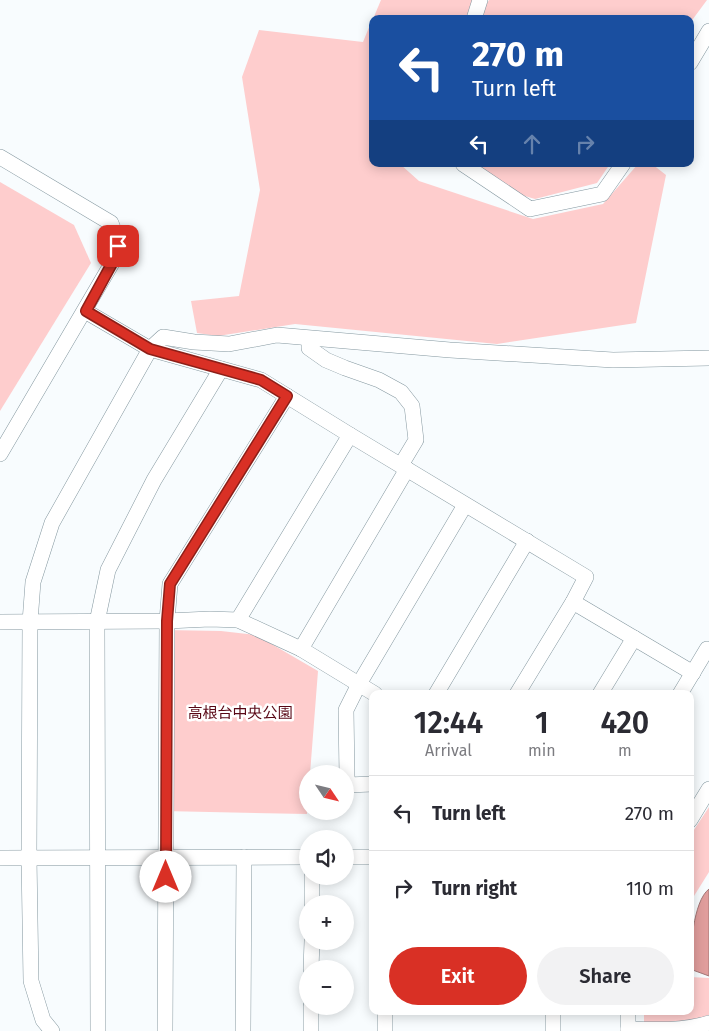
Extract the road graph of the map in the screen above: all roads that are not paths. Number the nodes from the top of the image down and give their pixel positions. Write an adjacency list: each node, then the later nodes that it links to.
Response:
1 (480, 0): 2 (street)
2 (475, 15)
3 (709, 31): 4 (street)
4 (694, 55)
5 (0, 156): 8 (street)
6 (467, 167): 7 (street)
7 (620, 167)
8 (86, 311): 10 (street); 15 (street)
9 (309, 339): 10 (street); 11 (street); 16 (street)
10 (150, 349): 12 (street); 23 (street)
11 (709, 358)
12 (221, 369): 13 (street); 24 (street)
13 (287, 396): 14 (street); 21 (street)
14 (350, 435): 16 (street); 20 (street)
15 (0, 454)
16 (404, 467): 17 (street); 26 (street)
17 (465, 505): 18 (street); 29 (street)
18 (526, 541): 19 (street); 31 (street)
19 (573, 602): 25 (street); 32 (street)
20 (238, 620): 21 (street); 26 (street)
21 (167, 621): 24 (street); 45 (street)
22 (0, 622): 23 (street)
23 (30, 622): 24 (street); 43 (street)
24 (97, 622): 44 (street)
25 (634, 638): 28 (street); 33 (street)
26 (301, 649): 29 (street)
27 (709, 650): 28 (street)
28 (693, 673): 34 (street)
29 (359, 684): 30 (street); 35 (street)
30 (369, 690)
31 (438, 690)
32 (519, 690)
33 (602, 690)
34 (682, 690)
35 (369, 784)
36 (709, 789): 37 (street)
37 (694, 813)
38 (244, 857): 39 (street); 45 (street); 55 (street)
39 (299, 857)
40 (354, 857): 41 (street)
41 (369, 857)
42 (0, 858): 43 (street)
43 (29, 858): 44 (street); 52 (street)
44 (98, 858): 45 (street); 53 (street)
45 (166, 858): 54 (street)
46 (312, 1015): 56 (street)
47 (385, 1015): 57 (street)
48 (553, 1015): 58 (street)
49 (628, 1015): 51 (street)
50 (709, 1023): 51 (street)
51 (628, 1030)
52 (52, 1031)
53 (98, 1031)
54 (165, 1031)
55 (243, 1031)
56 (311, 1031)
57 (385, 1031)
58 (553, 1031)

